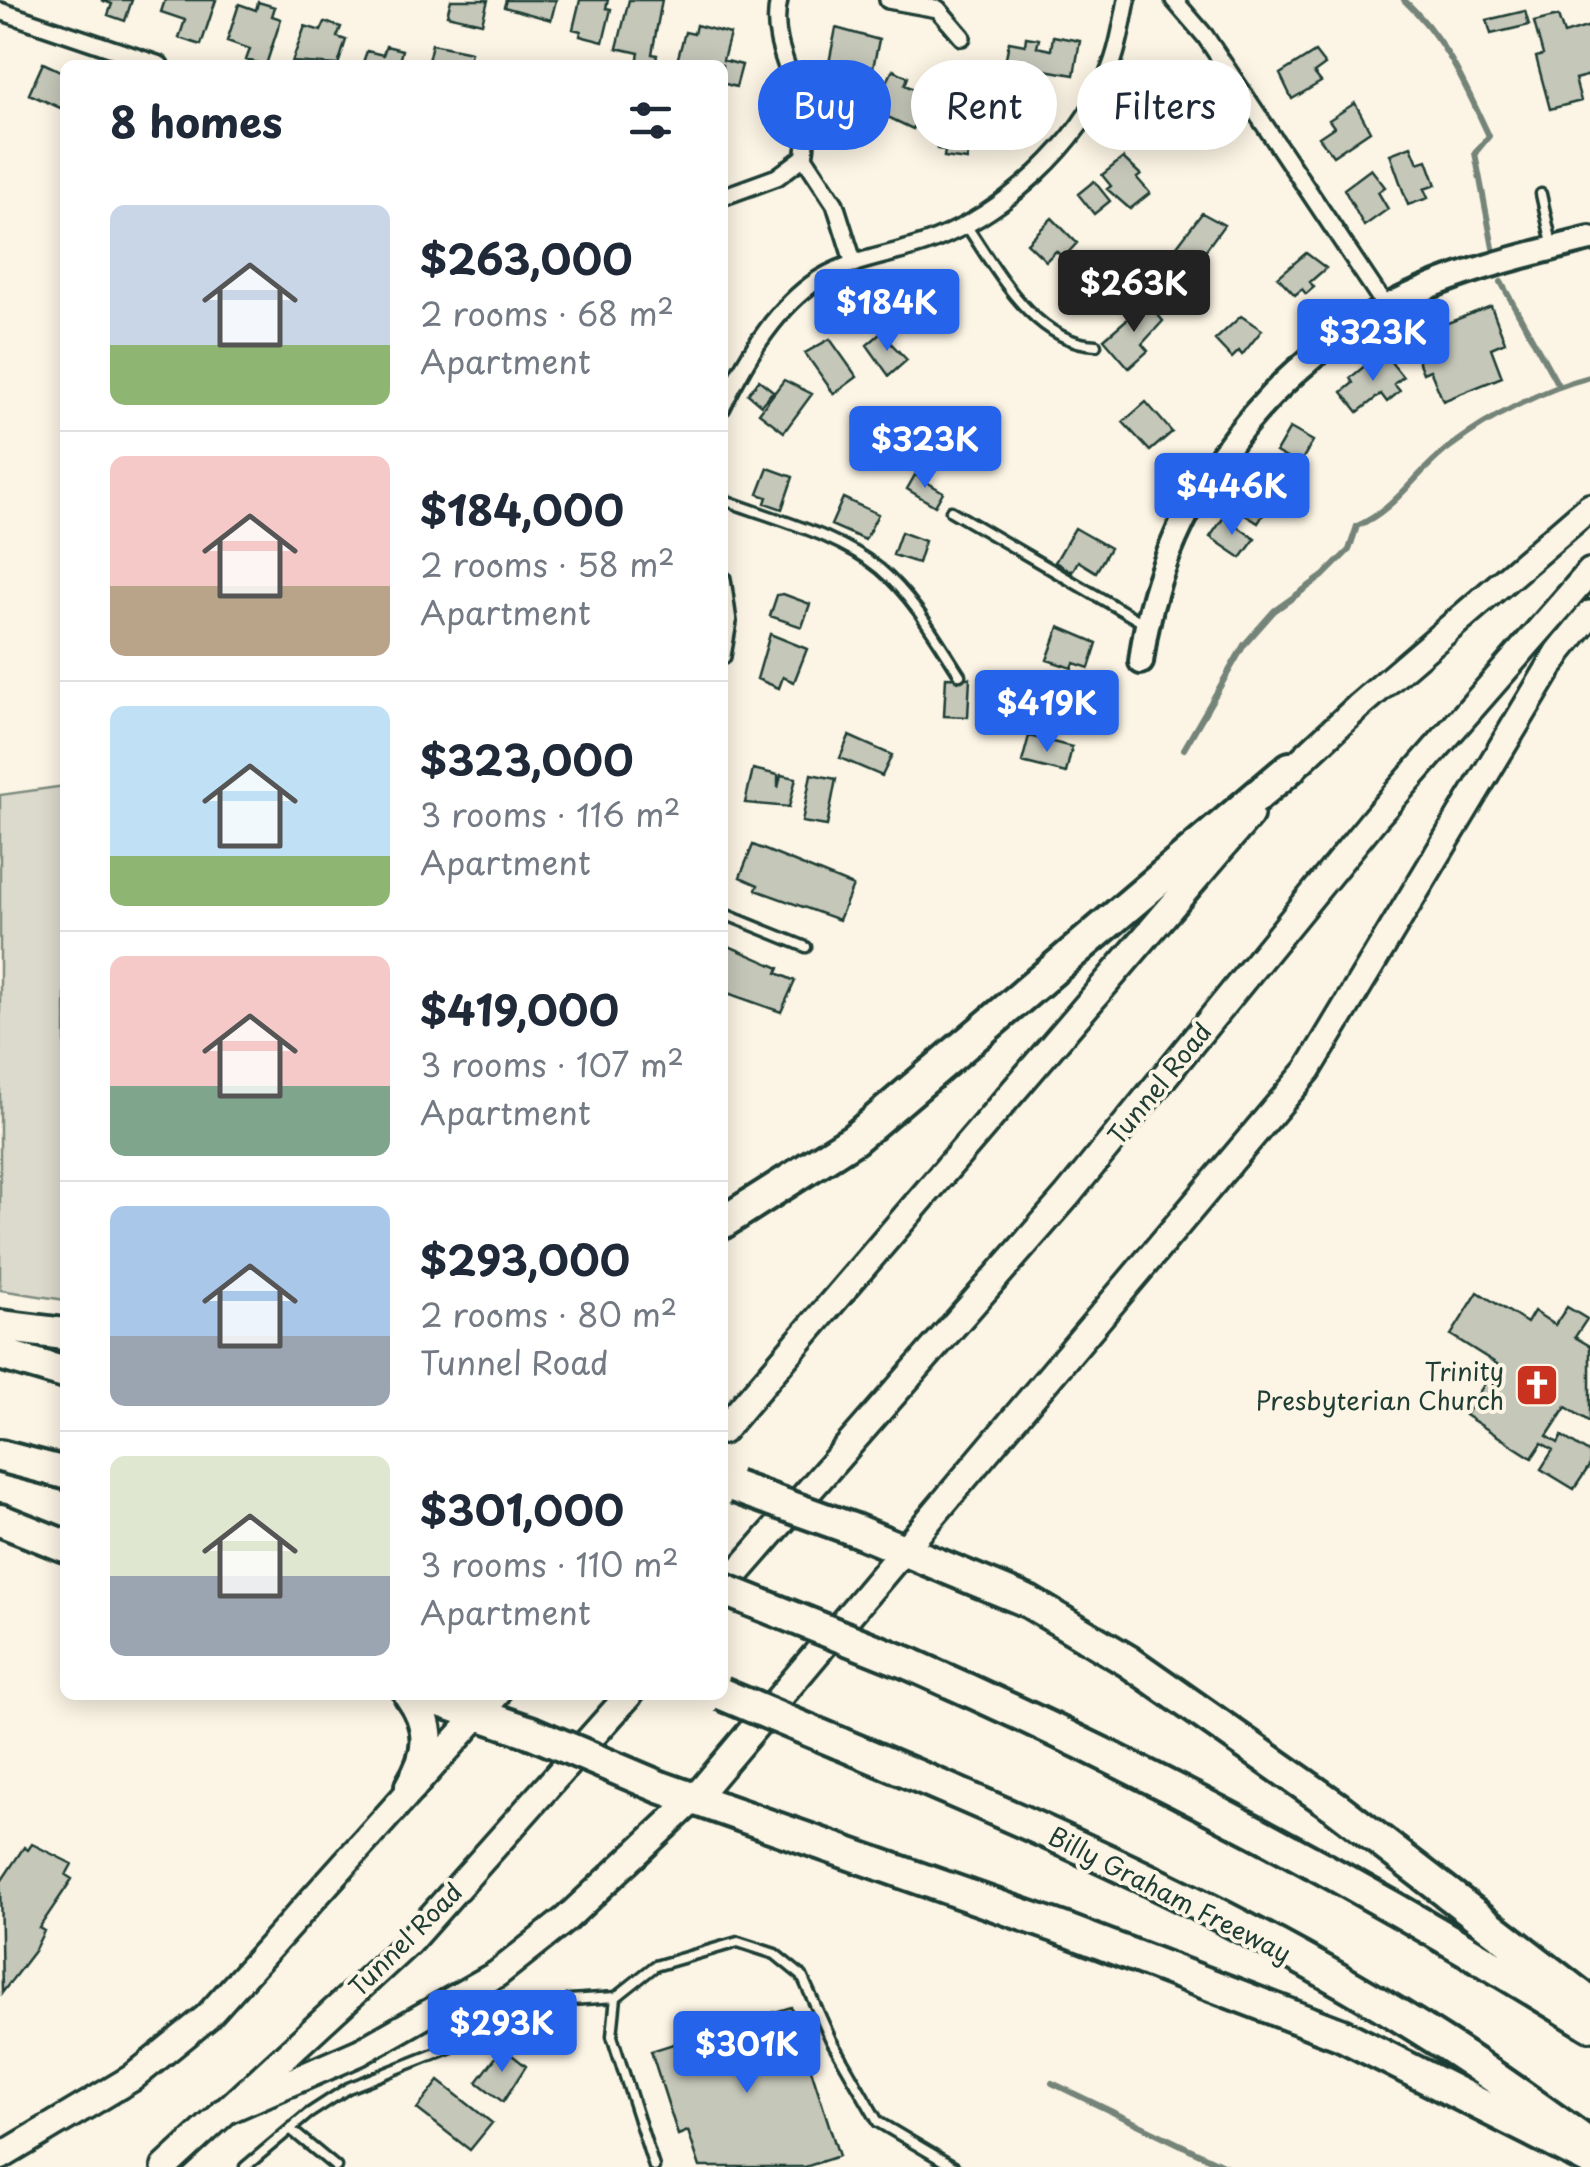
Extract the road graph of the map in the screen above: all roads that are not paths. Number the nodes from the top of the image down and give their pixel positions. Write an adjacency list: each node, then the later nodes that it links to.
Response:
1 (779, 0): 8 (street)
2 (888, 0): 6 (street)
3 (1127, 0): 11 (street)
4 (1174, 0): 15 (street)
5 (0, 11): 7 (street)
6 (962, 38)
7 (145, 60)
8 (804, 157): 10 (street); 14 (street)
9 (1540, 194): 13 (lane)
10 (728, 195)
11 (966, 225): 14 (street); 16 (lane)
12 (1590, 239): 13 (street)
13 (1553, 248): 15 (street)
14 (854, 264): 17 (street)
15 (1386, 307): 23 (street)
16 (1096, 345)
17 (728, 396)
18 (728, 501): 25 (lane)
19 (1590, 506): 26 (main road)
20 (951, 511): 23 (lane)
21 (1590, 572): 41 (main road, Tunnel Road)
22 (1590, 614): 40 (main road)
23 (1146, 624): 24 (street)
24 (1141, 662)
25 (960, 675)
26 (1290, 768): 29 (highway); 34 (main road)
27 (728, 915): 28 (lane)
28 (806, 947)
29 (728, 1219)
30 (0, 1326): 31 (highway)
31 (60, 1333)
32 (0, 1354): 33 (highway)
33 (60, 1371)
34 (728, 1423)
35 (0, 1456): 36 (highway)
36 (60, 1471)
37 (729, 1485): 40 (highway, bridge)
38 (0, 1520): 39 (highway)
39 (60, 1544)
40 (908, 1549): 49 (main road); 51 (highway)
41 (728, 1583)
42 (728, 1592): 52 (highway, bridge)
43 (728, 1696): 55 (highway, Billy Graham Freeway, bridge)
44 (414, 1700): 48 (highway)
45 (459, 1700): 47 (highway)
46 (625, 1700): 53 (main road, Tunnel Road)
47 (488, 1704): 48 (main road); 49 (highway, bridge)
48 (410, 1786): 56 (main road)
49 (694, 1800): 53 (main road); 57 (highway)
50 (616, 1997): 54 (lane); 61 (lane); 62 (lane)
51 (1590, 2003)
52 (1590, 2025)
53 (223, 2112): 58 (main road, Tunnel Road)
54 (290, 2129): 59 (lane); 60 (lane)
55 (1590, 2144)
56 (0, 2157)
57 (1590, 2160)
58 (165, 2167)
59 (245, 2167)
60 (336, 2167)
61 (654, 2167)
62 (954, 2167)

